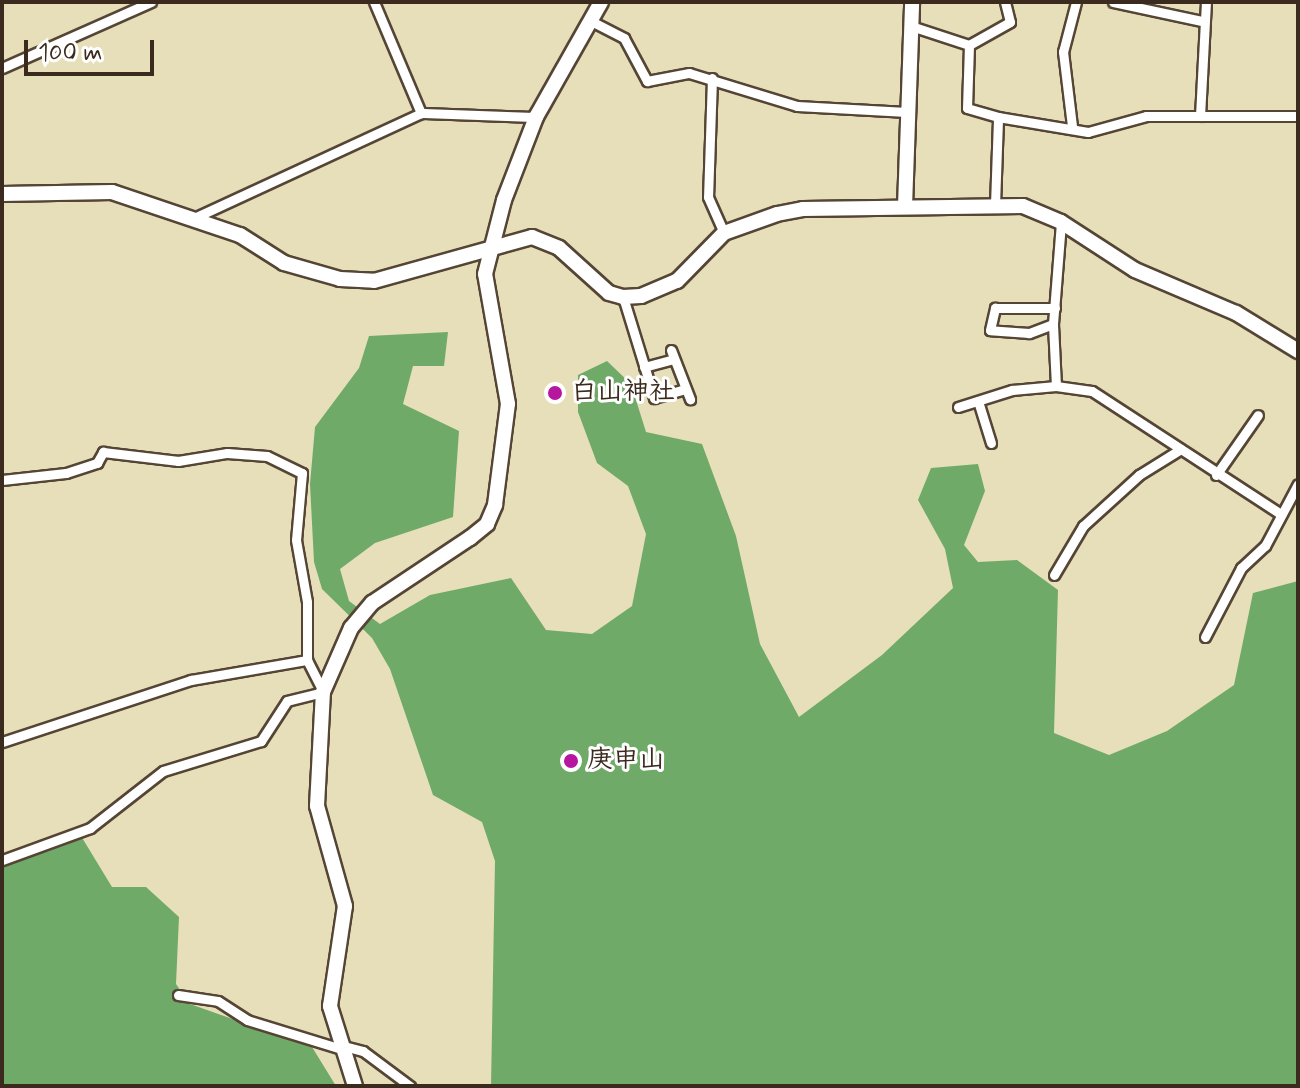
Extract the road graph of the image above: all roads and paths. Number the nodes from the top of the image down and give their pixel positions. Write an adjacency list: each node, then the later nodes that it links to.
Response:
1 (151, 2): 13 (street)
2 (374, 2): 16 (street)
3 (601, 2): 10 (street)
4 (912, 2): 11 (street)
5 (1005, 2): 12 (street)
6 (1076, 2): 21 (street)
7 (1113, 2): 9 (street)
8 (1206, 2): 9 (street)
9 (1202, 21): 17 (street)
10 (593, 22): 14 (street); 19 (street)
11 (911, 26): 12 (street); 15 (street)
12 (969, 45): 20 (street)
13 (2, 68)
14 (712, 78): 15 (street); 27 (street)
15 (907, 112): 24 (street)
16 (421, 113): 19 (street); 25 (street)
17 (1200, 116): 18 (street); 21 (street)
18 (1298, 116)
19 (536, 117): 28 (street)
20 (998, 117): 21 (street); 23 (street)
21 (1072, 126)
22 (2, 194): 25 (street)
23 (995, 205): 24 (street); 26 (street)
24 (905, 207): 27 (street)
25 (194, 218): 28 (street)
26 (1061, 222): 30 (street); 32 (street)
27 (724, 233): 29 (street)
28 (491, 248): 29 (street); 49 (street)
29 (623, 297): 33 (street)
30 (1055, 308): 31 (street); 31 (street)
31 (1053, 324): 34 (street)
32 (1298, 351)
33 (644, 367): 35 (street); 35 (street)
34 (1056, 386): 37 (street); 41 (street)
35 (685, 389): 36 (street)
36 (690, 399)
37 (978, 401): 38 (street); 40 (street)
38 (958, 407)
39 (1258, 415): 42 (street)
40 (991, 443)
41 (1181, 449): 42 (street); 46 (street)
42 (1216, 475): 45 (street)
43 (2, 480): 48 (street)
44 (1298, 484): 45 (street)
45 (1281, 514): 47 (street)
46 (1054, 575)
47 (1205, 637)
48 (307, 660): 49 (street); 50 (street)
49 (323, 692): 51 (street); 53 (street)
50 (2, 742)
51 (2, 860)
52 (178, 995): 53 (street)
53 (341, 1047): 54 (street); 55 (street)
54 (355, 1086)
55 (410, 1086)

